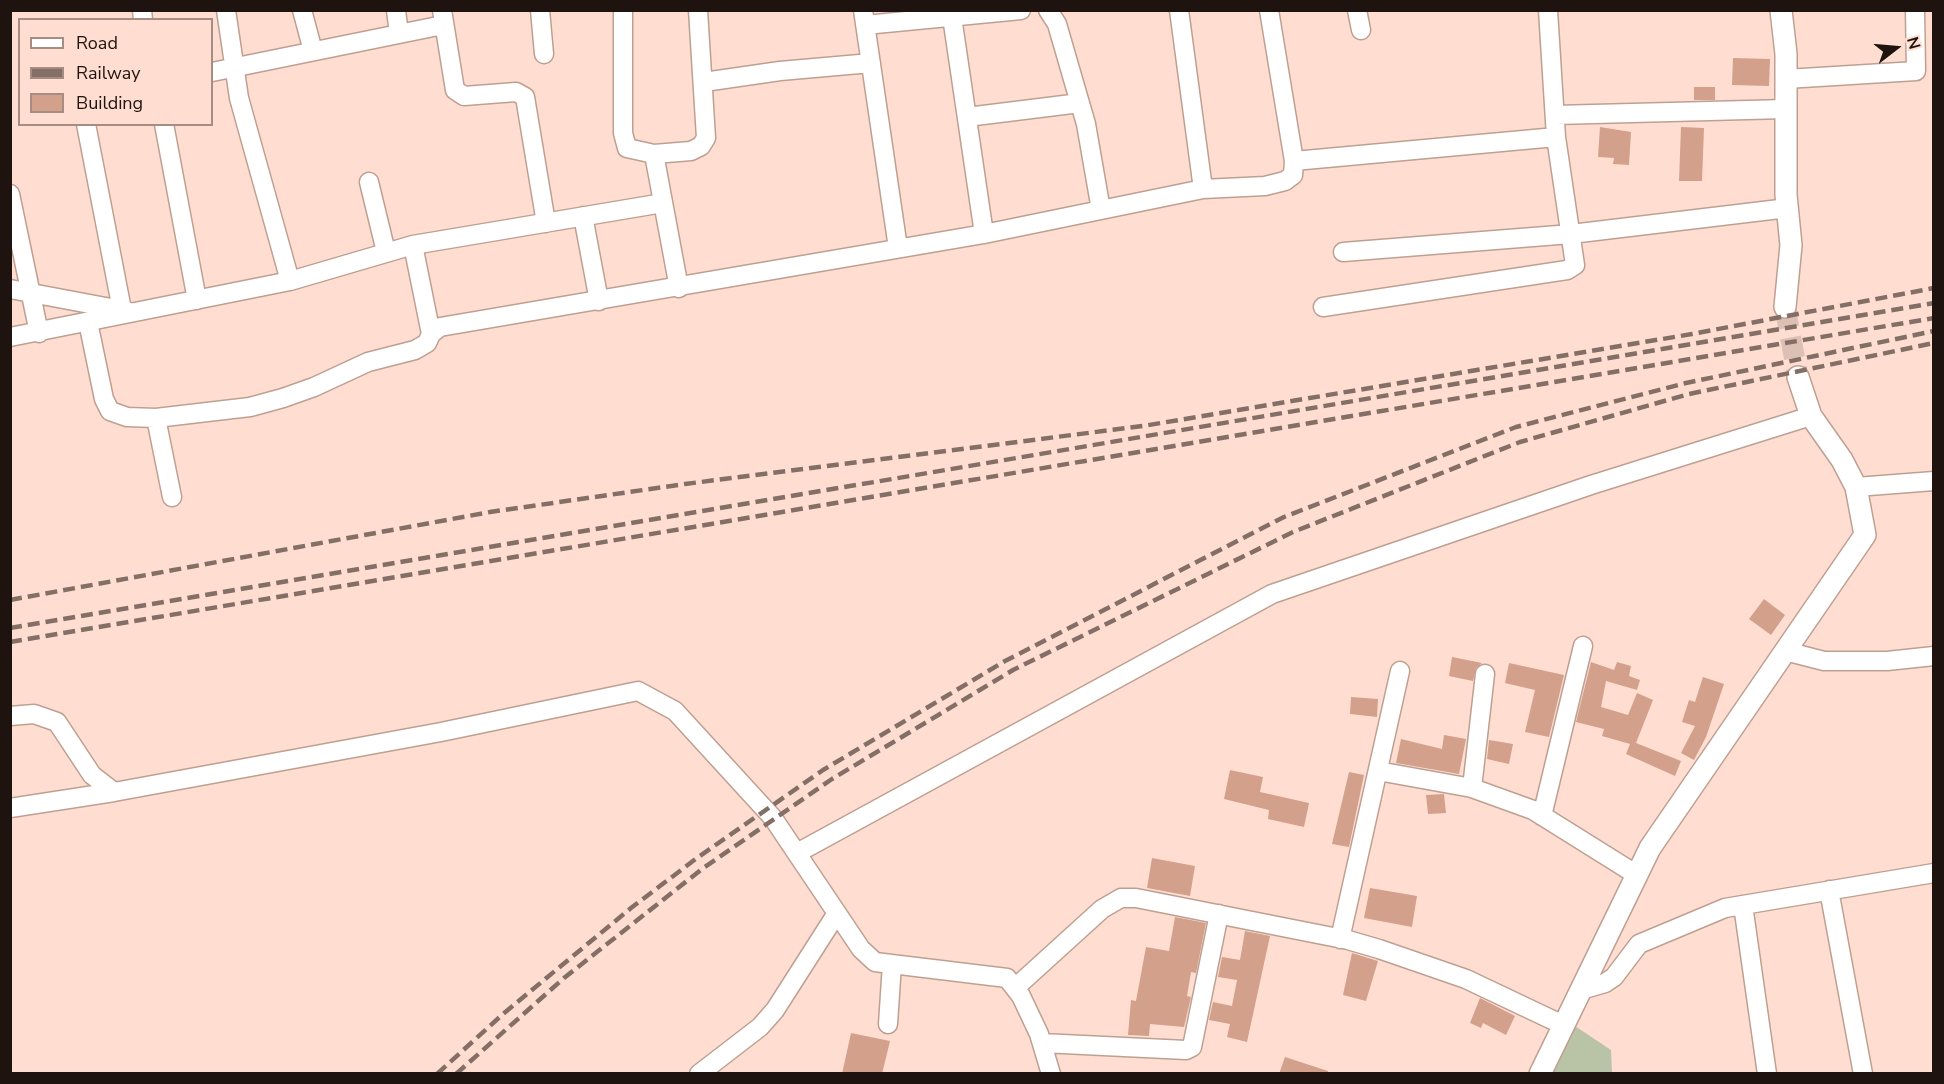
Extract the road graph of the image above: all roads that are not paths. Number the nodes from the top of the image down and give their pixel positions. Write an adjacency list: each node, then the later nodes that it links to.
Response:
1 (226, 10): 23 (street)
2 (302, 10): 20 (street)
3 (396, 10): 19 (street)
4 (540, 10): 21 (street)
5 (623, 10): 34 (street)
6 (699, 10): 26 (street)
7 (1021, 10): 15 (street)
8 (1048, 10): 27 (street)
9 (1179, 10): 37 (street)
10 (1269, 10): 35 (street)
11 (1357, 10): 18 (street)
12 (1548, 10): 29 (street)
13 (1781, 10): 25 (street)
14 (1914, 10): 25 (street)
15 (952, 14): 17 (street); 30 (street)
16 (443, 18): 19 (street); 43 (street)
17 (864, 18): 22 (street)
18 (1361, 30)
19 (399, 34): 20 (street)
20 (313, 51): 23 (street)
21 (544, 54)
22 (870, 63): 26 (street); 47 (street)
23 (234, 66): 24 (street); 50 (street)
24 (213, 72)
25 (1786, 79): 28 (street)
26 (704, 82): 34 (street)
27 (1080, 103): 30 (street); 41 (street)
28 (1786, 109): 29 (street); 40 (street)
29 (1555, 115): 33 (street)
30 (967, 117): 44 (street)
31 (86, 126): 58 (street)
32 (164, 126): 54 (street)
33 (1556, 137): 35 (street); 45 (street)
34 (654, 154): 39 (street)
35 (1294, 161): 37 (street)
36 (369, 182): 48 (street)
37 (1203, 189): 41 (street)
38 (10, 194): 53 (street)
39 (663, 203): 42 (street); 51 (street)
40 (1788, 208): 45 (street); 57 (street)
41 (1101, 210): 44 (street)
42 (583, 216): 43 (street); 55 (street)
43 (546, 223): 46 (street)
44 (984, 234): 47 (street)
45 (1571, 234): 49 (street); 56 (street)
46 (413, 244): 48 (street); 61 (street)
47 (898, 248): 51 (street)
48 (386, 252): 50 (street)
49 (1343, 252)
50 (290, 281): 54 (street)
51 (679, 288): 55 (street)
52 (10, 289): 53 (street)
53 (30, 292): 58 (street); 60 (street)
54 (197, 300): 58 (street)
55 (599, 301): 61 (street)
56 (1323, 307)
57 (1785, 307)
58 (128, 311): 59 (street)
59 (88, 322): 60 (street); 65 (street)
60 (39, 333): 62 (street)
61 (431, 334): 65 (street)
62 (10, 337)
63 (1798, 377): 64 (street)
64 (1811, 416): 67 (street); 80 (street)
65 (156, 418): 68 (street)
66 (1934, 481): 67 (street)
67 (1856, 488): 70 (street)
68 (172, 497)
69 (1583, 646): 79 (street)
70 (1785, 651): 71 (street); 82 (street)
71 (1934, 656)
72 (1400, 672): 75 (street)
73 (1485, 674): 76 (street)
74 (10, 716): 77 (street)
75 (1378, 771): 76 (street); 87 (street)
76 (1472, 788): 79 (street)
77 (114, 792): 78 (street); 80 (street)
78 (10, 808)
79 (1542, 816): 82 (street)
80 (797, 853): 85 (street)
81 (1934, 873): 83 (street)
82 (1637, 875): 90 (street)
83 (1829, 890): 84 (street); 98 (street)
84 (1743, 905): 90 (street); 97 (street)
85 (837, 913): 88 (street); 94 (street)
86 (1219, 914): 87 (street); 89 (street); 93 (street)
87 (1341, 939): 92 (street)
88 (892, 964): 89 (street); 91 (street)
89 (1015, 988): 93 (street)
90 (1581, 990): 92 (street)
91 (888, 1024)
92 (1563, 1025): 96 (street)
93 (1042, 1043): 95 (street)
94 (707, 1070)
95 (1051, 1074)
96 (1540, 1074)
97 (1767, 1074)
98 (1863, 1074)

